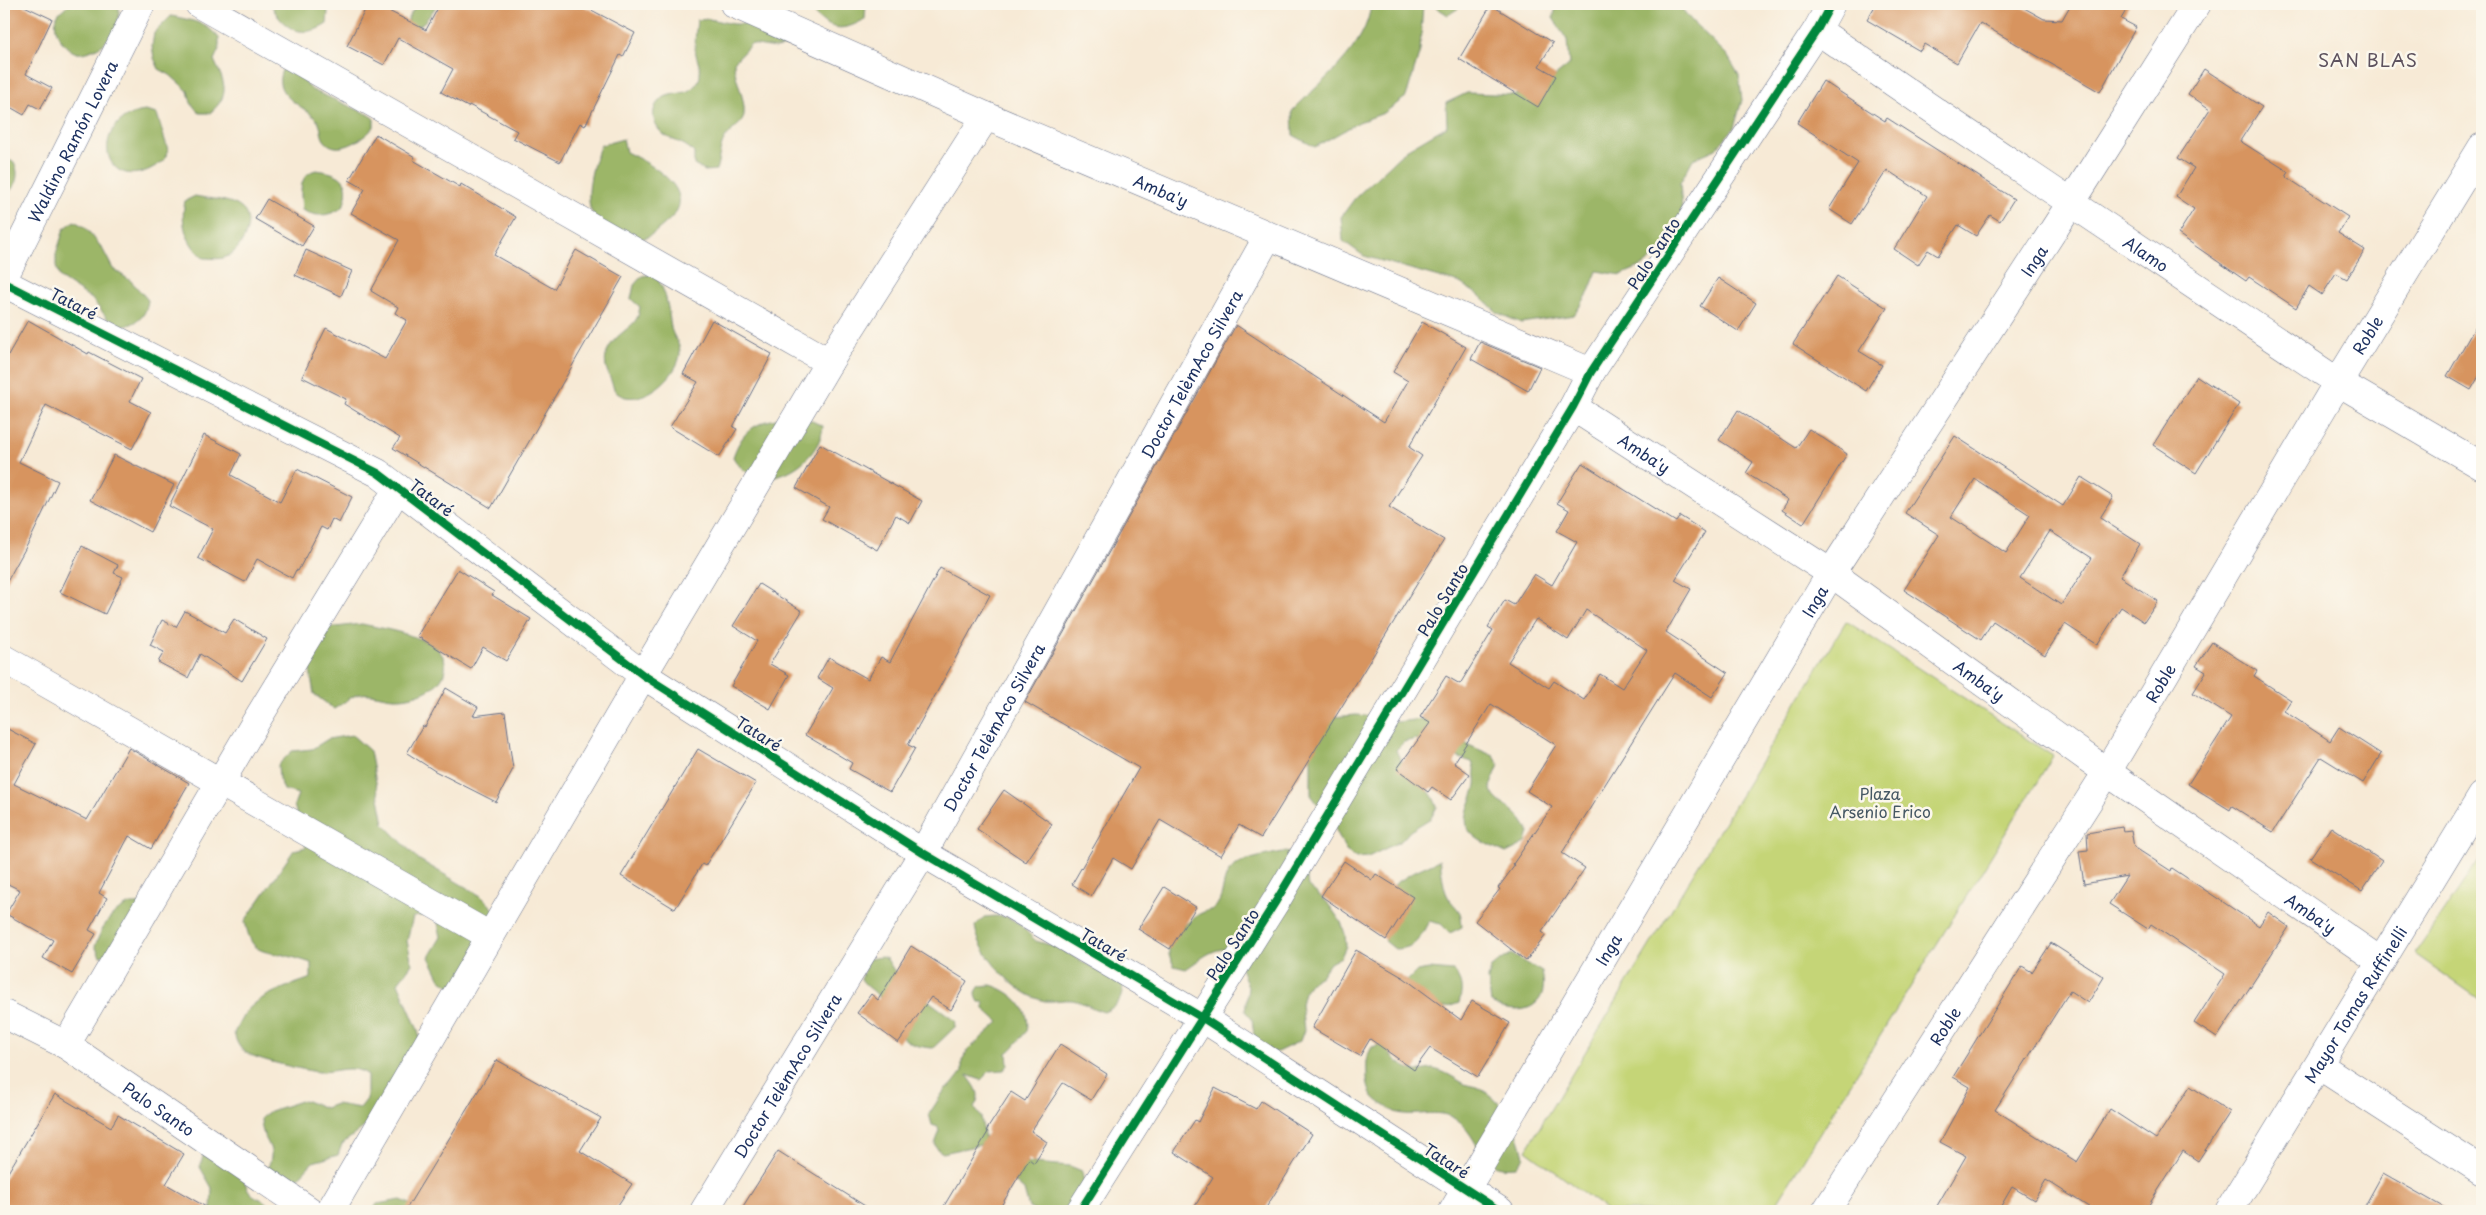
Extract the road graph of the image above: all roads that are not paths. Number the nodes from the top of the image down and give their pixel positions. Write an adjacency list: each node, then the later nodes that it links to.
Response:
1 (141, 4): 11 (street, Waldino Ramón Lovera)
2 (199, 4): 13 (street)
3 (734, 4): 7 (street, Amba'y)
4 (1832, 4): 6 (street, Palo Santo)
5 (2197, 4): 9 (street, Inga)
6 (1817, 30): 9 (street, Alamo); 14 (street, Palo Santo)
7 (986, 116): 10 (street, Amba'y); 13 (street)
8 (2482, 147): 15 (street, Roble)
9 (2072, 203): 15 (street, Alamo); 19 (street, Inga)
10 (1268, 236): 14 (street, Amba'y); 25 (street, Doctor TelèmAco Silvera)
11 (4, 277)
12 (4, 283): 18 (street, Tataré)
13 (828, 362): 21 (street)
14 (1590, 372): 16 (street, Palo Santo)
15 (2338, 382): 17 (street, Alamo); 22 (street, Roble)
16 (1573, 407): 19 (street, Amba'y); 29 (street, Palo Santo)
17 (2482, 466)
18 (398, 488): 21 (street, Tataré); 23 (street)
19 (1830, 573): 22 (street, Amba'y); 33 (street, Inga)
20 (4, 659): 23 (street)
21 (643, 675): 25 (street, Tataré); 26 (street)
22 (2107, 772): 27 (street, Amba'y); 39 (street, Roble)
23 (220, 782): 26 (street); 30 (street)
24 (2482, 796): 27 (street, Mayor Tomas Ruffinelli)
25 (922, 853): 29 (street, Tataré); 36 (street, Doctor TelèmAco Silvera)
26 (490, 936): 35 (street)
27 (2380, 962): 31 (street, Mayor Tomas Ruffinelli)
28 (4, 1014): 30 (street, Palo Santo)
29 (1201, 1017): 33 (street, Tataré); 37 (street, Palo Santo)
30 (66, 1045): 34 (street, Palo Santo)
31 (2320, 1066): 32 (street); 40 (street, Mayor Tomas Ruffinelli)
32 (2482, 1171)
33 (1460, 1200): 38 (street, Tataré)
34 (310, 1211)
35 (330, 1211)
36 (704, 1211)
37 (1080, 1211)
38 (1500, 1211)
39 (1826, 1211)
40 (2229, 1211)

